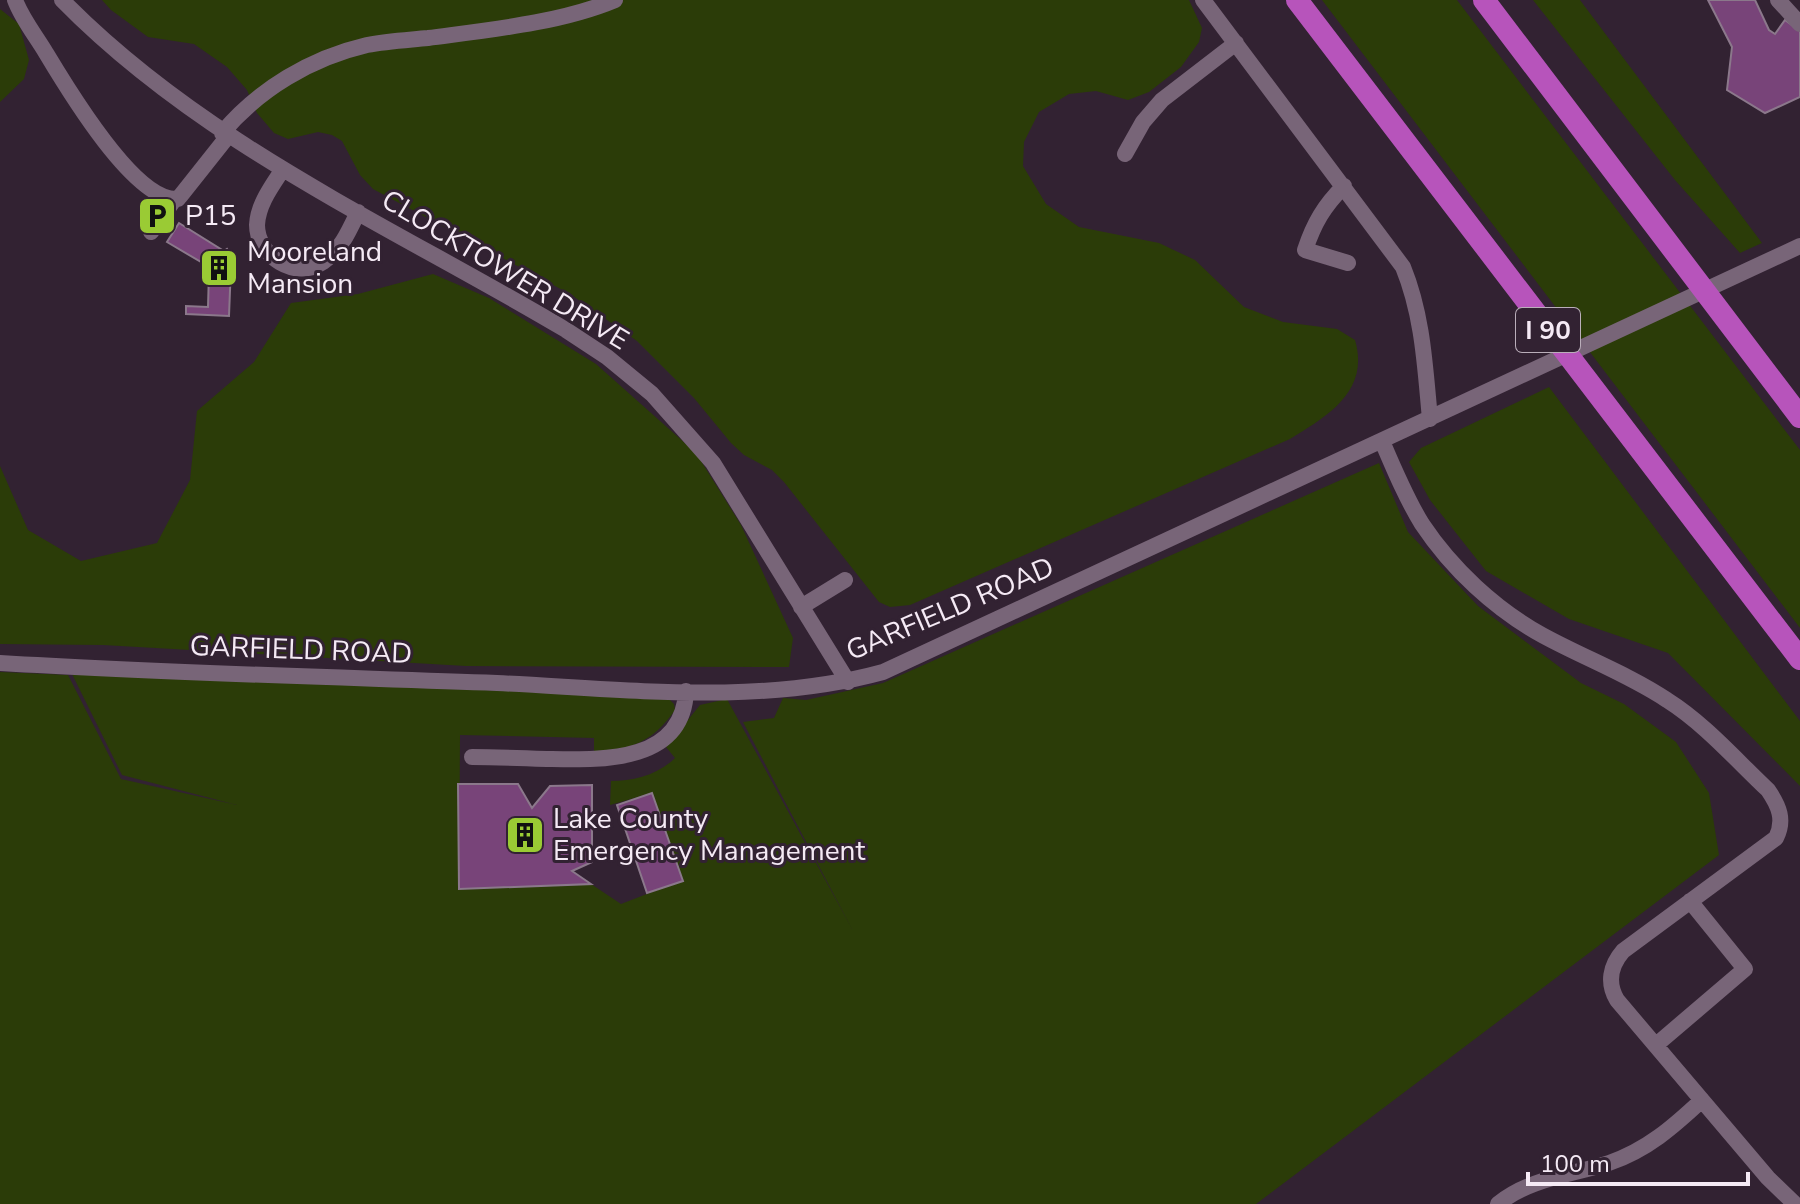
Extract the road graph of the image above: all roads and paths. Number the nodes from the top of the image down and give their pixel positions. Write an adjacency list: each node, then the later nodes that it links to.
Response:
1 (15, 0): 14 (street)
2 (62, 0): 10 (street, CLOCKTOWER DRIVE)
3 (615, 0): 10 (street)
4 (1203, 0): 9 (street)
5 (1297, 0): 24 (highway, I 90)
6 (1484, 0): 19 (highway)
7 (1788, 4): 8 (street)
8 (1800, 24)
9 (1236, 43): 11 (street); 13 (street)
10 (225, 135): 12 (street, CLOCKTOWER DRIVE); 14 (street)
11 (1125, 154)
12 (283, 169): 15 (street, CLOCKTOWER DRIVE); 15 (street, CLOCKTOWER DRIVE)
13 (1344, 186): 18 (street); 20 (street)
14 (174, 200): 16 (street)
15 (358, 212): 23 (street, CLOCKTOWER DRIVE)
16 (151, 232)
17 (1800, 246): 20 (street, GARFIELD ROAD)
18 (1348, 263)
19 (1800, 417)
20 (1430, 419): 21 (street, GARFIELD ROAD)
21 (1382, 441): 26 (street, GARFIELD ROAD); 29 (street)
22 (845, 580): 23 (street)
23 (801, 607): 26 (street, CLOCKTOWER DRIVE)
24 (1800, 659)
25 (0, 663): 27 (street, GARFIELD ROAD)
26 (848, 682): 27 (street, GARFIELD ROAD)
27 (686, 691): 28 (street)
28 (472, 757)
29 (1690, 901): 30 (street); 30 (street)
30 (1656, 1045): 31 (street)
31 (1702, 1100): 32 (street); 33 (street)
32 (1498, 1204)
33 (1795, 1204)

